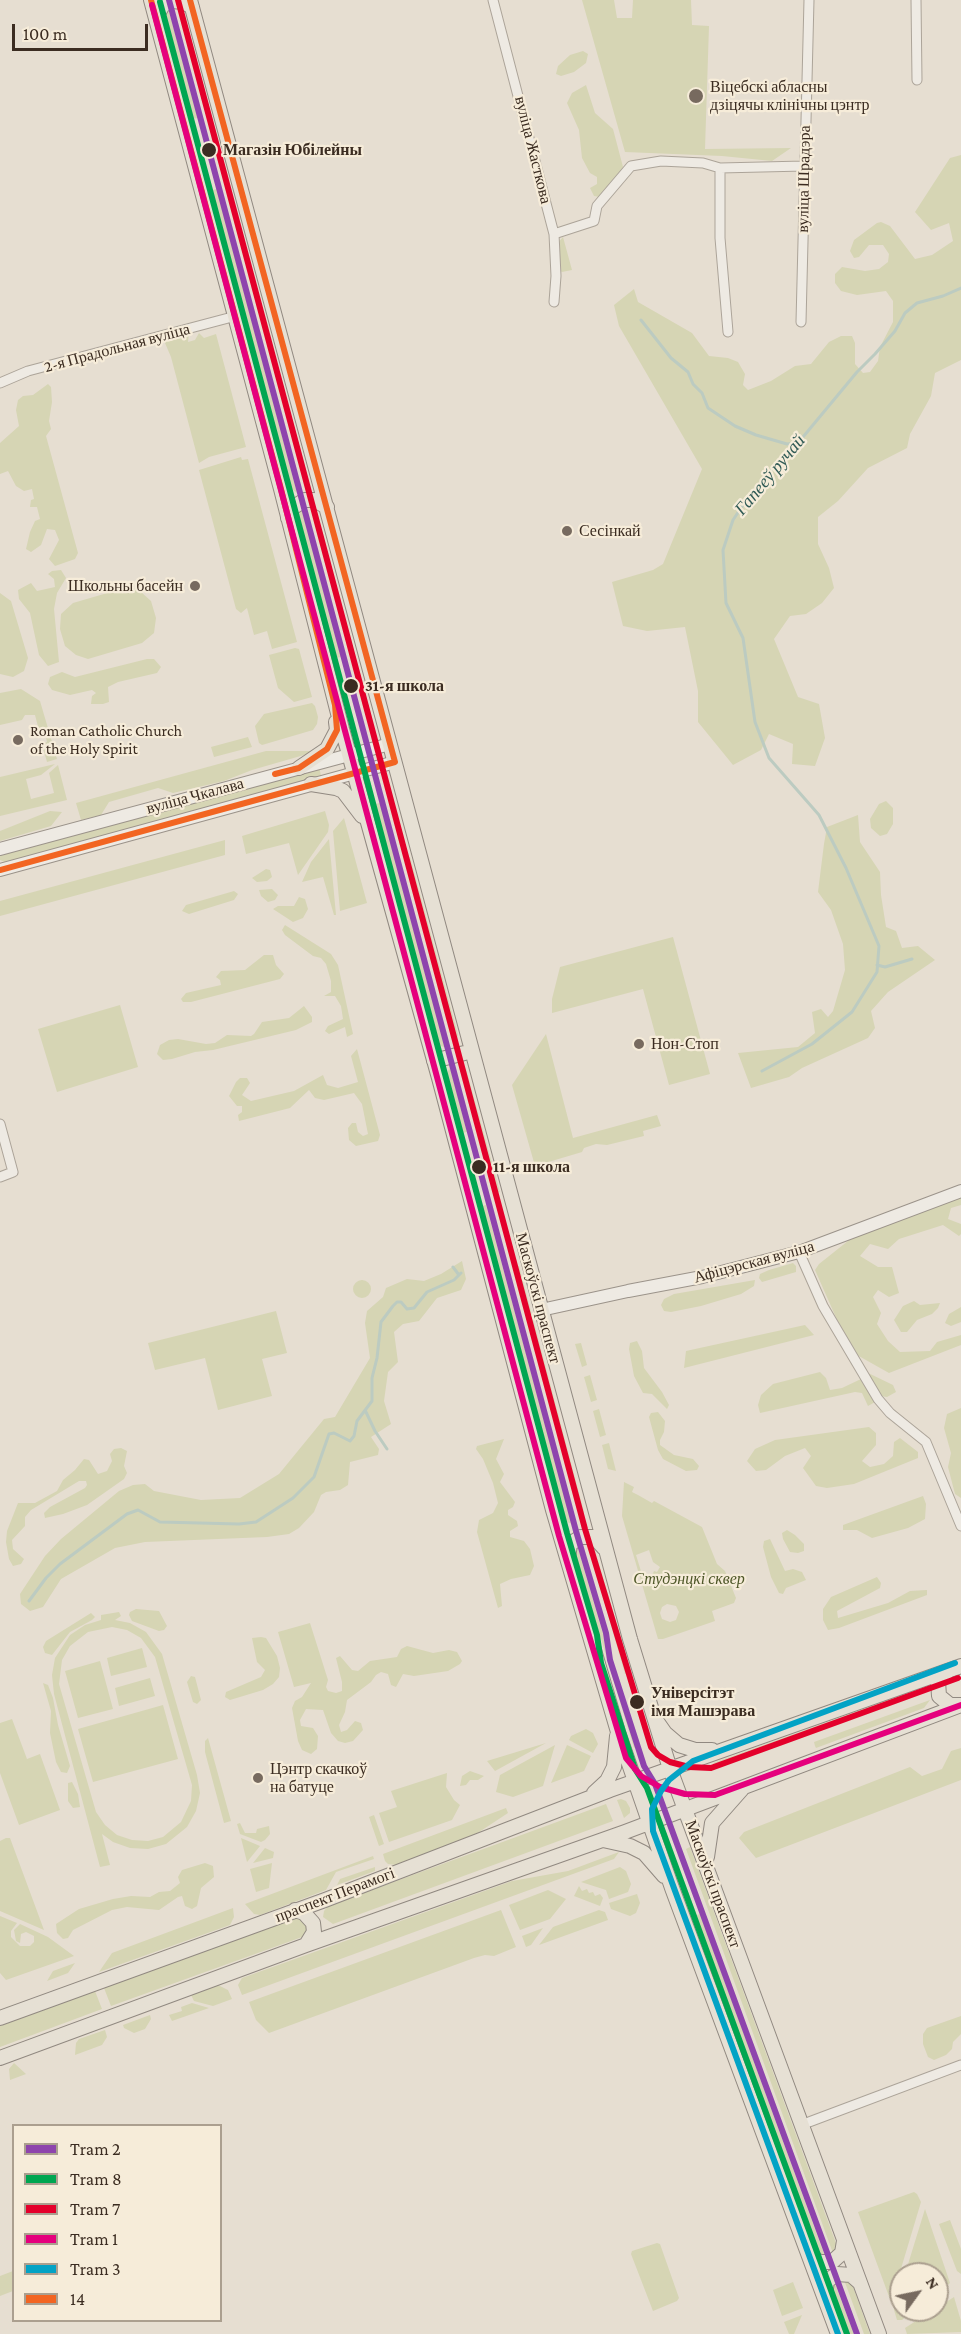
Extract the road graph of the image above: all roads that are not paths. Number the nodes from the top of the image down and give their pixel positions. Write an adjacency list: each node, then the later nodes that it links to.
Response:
1 (151, 0): 6 (main road)
2 (493, 0): 10 (street, вуліца Жасткова)
3 (809, 0): 8 (street, вуліца Шрадэра)
4 (916, 0): 7 (street)
5 (191, 4): 6 (main road); 16 (main road, Маскоўскі праспект)
6 (156, 17): 12 (main road)
7 (917, 80)
8 (804, 166): 9 (street); 13 (street, вуліца Шрадэра)
9 (720, 168): 10 (street); 14 (street)
10 (554, 234): 11 (street, вуліца Жасткова)
11 (554, 302)
12 (236, 316): 15 (street, 2-я Прадольная вуліца); 17 (main road)
13 (801, 322)
14 (728, 332)
15 (0, 383)
16 (319, 479): 17 (main road); 18 (main road, Маскоўскі праспект)
17 (281, 489): 19 (main road)
18 (327, 507): 19 (main road); 21 (main road, Маскоўскі праспект)
19 (288, 518): 20 (main road)
20 (335, 705): 22 (main road); 24 (main road)
21 (390, 744): 22 (main road, вуліца Чкалава); 23 (main road, Маскоўскі праспект)
22 (349, 755): 24 (main road, вуліца Чкалава); 25 (main road)
23 (395, 762): 25 (main road, вуліца Чкалава); 30 (main road, Маскоўскі праспект)
24 (299, 768): 28 (main road, вуліца Чкалава)
25 (354, 773): 26 (main road, вуліца Чкалава); 27 (main road)
26 (311, 784): 27 (main road); 29 (main road, вуліца Чкалава)
27 (369, 828): 31 (main road)
28 (1, 849)
29 (3, 868)
30 (472, 1051): 31 (main road); 36 (main road, Маскоўскі праспект)
31 (434, 1061): 38 (main road)
32 (0, 1124): 33 (street)
33 (0, 1178)
34 (961, 1191): 35 (main road, Афіцэрская вуліца)
35 (799, 1252): 36 (main road, Афіцэрская вуліца); 39 (street)
36 (541, 1310): 37 (main road, Маскоўскі праспект)
37 (594, 1511): 38 (main road); 40 (main road, Маскоўскі праспект)
38 (557, 1523): 41 (main road)
39 (961, 1526)
40 (605, 1550): 41 (main road); 45 (main road, Маскоўскі праспект)
41 (568, 1561): 47 (main road)
42 (955, 1669): 43 (main road, праспект Перамогі); 44 (main road)
43 (915, 1683): 46 (main road); 48 (main road, праспект Перамогі)
44 (960, 1705): 46 (main road)
45 (652, 1713): 48 (main road); 49 (main road, Маскоўскі праспект)
46 (927, 1718): 51 (main road)
47 (618, 1732): 50 (main road); 52 (main road)
48 (726, 1749): 49 (main road, праспект Перамогі)
49 (670, 1769): 50 (main road, праспект Перамогі); 53 (main road, Маскоўскі праспект)
50 (635, 1781): 52 (main road, праспект Перамогі); 54 (main road)
51 (746, 1786): 53 (main road); 56 (main road)
52 (588, 1798): 58 (main road, праспект Перамогі)
53 (685, 1809): 54 (main road); 56 (main road, Маскоўскі праспект)
54 (649, 1823): 55 (main road); 57 (main road)
55 (603, 1840): 57 (main road); 60 (main road)
56 (709, 1872): 65 (main road, Маскоўскі праспект)
57 (672, 1888): 67 (main road)
58 (323, 1900): 59 (main road, праспект Перамогі); 60 (main road)
59 (295, 1910): 61 (main road); 62 (main road, праспект Перамогі)
60 (336, 1934): 61 (main road)
61 (306, 1945): 63 (main road)
62 (0, 2018)
63 (0, 2058)
64 (961, 2065): 65 (street)
65 (801, 2124): 66 (main road, Маскоўскі праспект)
66 (842, 2236): 67 (main road); 68 (main road, Маскоўскі праспект)
67 (807, 2250): 69 (main road)
68 (860, 2284): 69 (main road); 71 (main road, Маскоўскі праспект)
69 (825, 2298): 70 (main road)
70 (838, 2334)
71 (879, 2334)

